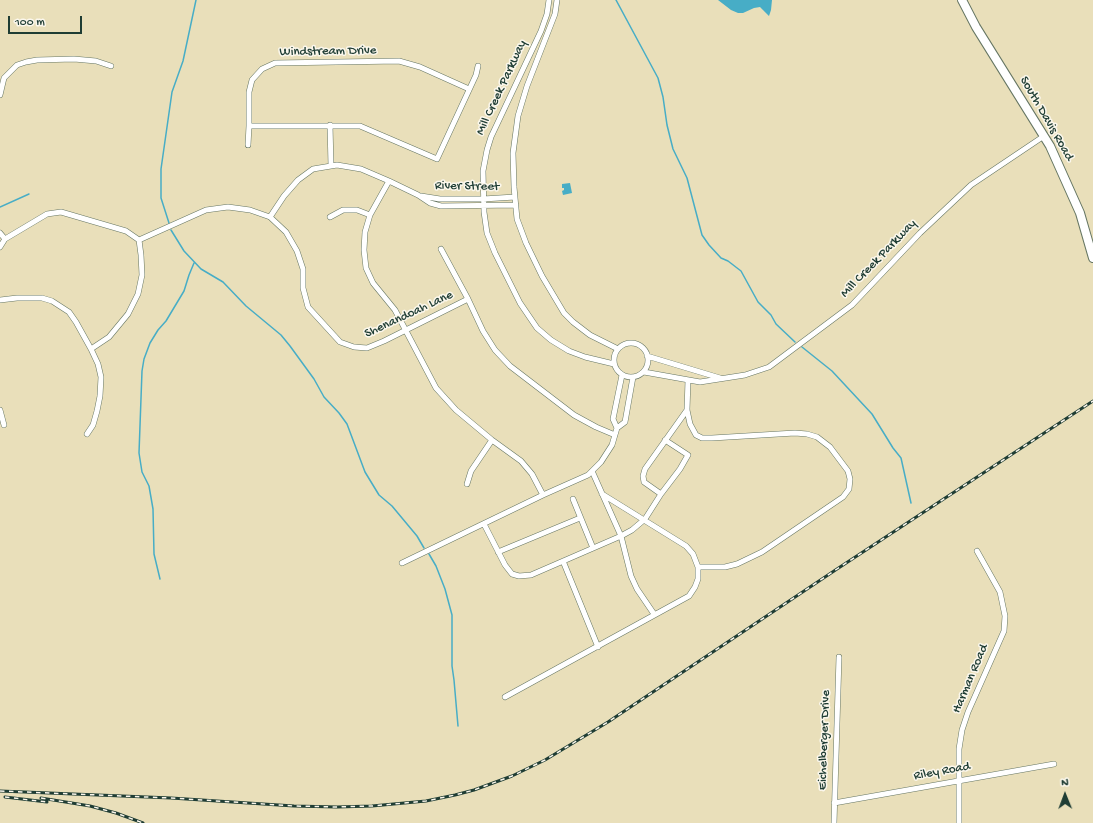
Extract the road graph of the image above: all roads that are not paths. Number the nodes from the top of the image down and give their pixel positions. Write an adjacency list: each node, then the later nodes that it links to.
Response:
1 (549, 0): 16 (street, Mill Creek Parkway)
2 (557, 0): 15 (street, Mill Creek Parkway)
3 (962, 0): 10 (main road, South Davis Road)
4 (111, 66): 7 (street)
5 (478, 66): 6 (street)
6 (469, 89): 8 (street); 9 (street, Windstream Drive)
7 (0, 95)
8 (330, 125): 9 (street); 12 (street)
9 (249, 126): 11 (street, Windstream Drive)
10 (1044, 136): 27 (main road, South Davis Road); 38 (street, Mill Creek Parkway)
11 (248, 144)
12 (331, 166): 13 (street, River Street); 20 (street, River Street)
13 (389, 181): 14 (street, River Street); 19 (street)
14 (418, 195): 16 (street, River Street); 17 (street, River Street)
15 (515, 198): 16 (street, River Street); 18 (street, Mill Creek Parkway)
16 (484, 199): 17 (street, Mill Creek Parkway)
17 (484, 206): 18 (street, River Street); 34 (street, Mill Creek Parkway)
18 (516, 206): 32 (street, Mill Creek Parkway)
19 (370, 215): 21 (street); 30 (street)
20 (270, 217): 24 (street); 30 (street, Shenandoah Lane)
21 (330, 217)
22 (0, 233): 23 (street)
23 (5, 239): 24 (street); 25 (street)
24 (139, 240): 31 (street)
25 (0, 247)
26 (441, 249): 28 (street)
27 (1093, 258)
28 (468, 299): 30 (street, Shenandoah Lane); 45 (street)
29 (0, 300): 31 (street)
30 (406, 330): 46 (street)
31 (91, 349): 44 (street)
32 (618, 349): 33 (street); 34 (street)
33 (647, 356): 35 (street); 38 (street)
34 (614, 364): 36 (street)
35 (644, 372): 37 (street); 39 (street, Mill Creek Parkway)
36 (622, 375): 37 (street); 43 (street)
37 (633, 377): 43 (street)
38 (720, 378): 39 (street, Mill Creek Parkway)
39 (688, 380): 41 (street)
40 (0, 410): 42 (street)
41 (687, 410): 47 (street); 63 (street)
42 (4, 425)
43 (617, 428): 45 (street)
44 (87, 434)
45 (615, 435): 48 (street)
46 (492, 440): 49 (street); 52 (street)
47 (665, 440): 51 (street); 51 (street)
48 (592, 471): 50 (street); 52 (street)
49 (467, 484)
50 (602, 494): 55 (street); 57 (street)
51 (661, 494): 55 (street)
52 (543, 496): 56 (street)
53 (573, 499): 54 (street)
54 (580, 518): 58 (street); 60 (street)
55 (645, 519): 57 (street); 63 (street)
56 (484, 524): 60 (street); 62 (street)
57 (621, 536): 58 (street); 64 (street)
58 (593, 548): 61 (street)
59 (977, 551): 69 (street, Harman Road)
60 (498, 552): 61 (street)
61 (563, 561): 65 (street)
62 (402, 563)
63 (698, 567): 64 (street)
64 (654, 614): 65 (street)
65 (598, 647): 67 (street)
66 (839, 657): 70 (street, Eichelberger Drive)
67 (506, 697)
68 (1054, 764): 69 (street, Riley Road)
69 (960, 780): 70 (street, Riley Road); 72 (street, Harman Road)
70 (834, 803): 71 (street, Eichelberger Drive)
71 (834, 823)
72 (959, 823)

